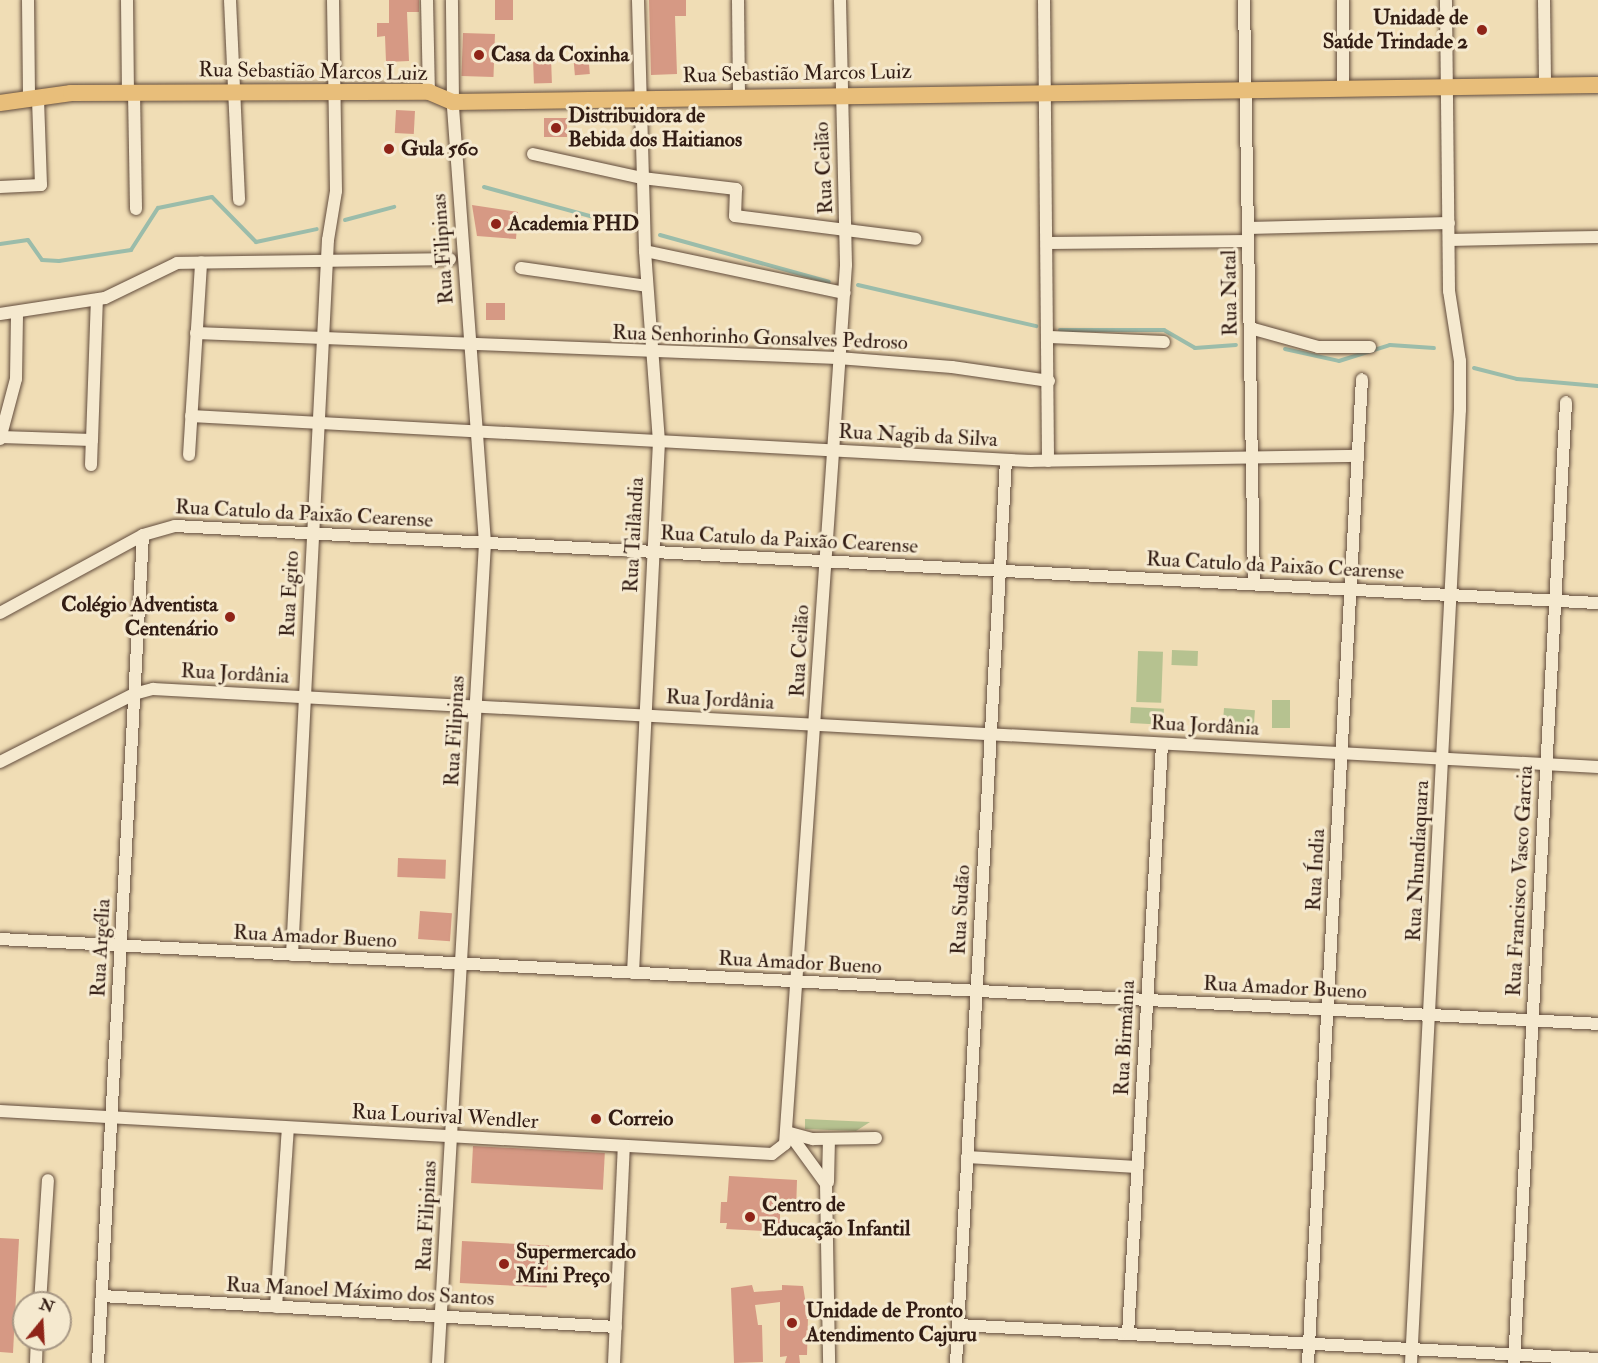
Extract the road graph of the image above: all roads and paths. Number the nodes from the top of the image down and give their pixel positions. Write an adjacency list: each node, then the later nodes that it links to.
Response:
1 (28, 0): 26 (street)
2 (127, 0): 23 (street)
3 (230, 0): 20 (street)
4 (333, 0): 21 (street, Rua Egito)
5 (428, 0): 22 (street)
6 (452, 0): 29 (street, Rua Filipinas)
7 (638, 0): 28 (street, Rua Tailândia)
8 (738, 0): 27 (street)
9 (840, 0): 25 (street, Rua Ceilão)
10 (1044, 0): 24 (street)
11 (1244, 0): 19 (street, Rua Natal)
12 (1343, 0): 18 (street)
13 (1446, 0): 17 (street, Rua Nhundiaquara)
14 (1544, 0): 16 (street)
15 (1598, 85): 16 (main road, Rua Sebastião Marcos Luiz)
16 (1545, 86): 17 (main road, Rua Sebastião Marcos Luiz)
17 (1447, 87): 18 (main road, Rua Sebastião Marcos Luiz); 36 (street, Rua Nhundiaquara)
18 (1343, 89): 19 (main road, Rua Sebastião Marcos Luiz)
19 (1246, 90): 24 (main road, Rua Sebastião Marcos Luiz); 38 (street, Rua Natal)
20 (231, 92): 21 (main road, Rua Sebastião Marcos Luiz); 23 (main road, Rua Sebastião Marcos Luiz); 34 (street)
21 (334, 92): 22 (main road, Rua Sebastião Marcos Luiz); 46 (street, Rua Egito)
22 (429, 92): 29 (main road, Rua Sebastião Marcos Luiz)
23 (131, 93): 26 (main road, Rua Sebastião Marcos Luiz); 35 (street)
24 (1046, 93): 25 (main road, Rua Sebastião Marcos Luiz); 42 (street)
25 (840, 96): 27 (main road, Rua Sebastião Marcos Luiz); 37 (street, Rua Ceilão)
26 (34, 98): 30 (main road, Rua Sebastião Marcos Luiz); 33 (street)
27 (739, 98): 28 (main road, Rua Sebastião Marcos Luiz)
28 (639, 99): 29 (main road, Rua Sebastião Marcos Luiz); 32 (street, Rua Tailândia)
29 (453, 102): 58 (street, Rua Filipinas)
30 (0, 103)
31 (533, 154): 32 (street)
32 (642, 178): 37 (street); 43 (street, Rua Tailândia)
33 (0, 187)
34 (239, 200)
35 (136, 209)
36 (1449, 223): 38 (street); 41 (street, Rua Nhundiaquara)
37 (847, 227): 40 (street); 49 (street, Rua Ceilão)
38 (1248, 234): 42 (street); 53 (street, Rua Natal)
39 (1598, 237): 41 (street)
40 (916, 239)
41 (1449, 240): 86 (street, Rua Nhundiaquara)
42 (1048, 243): 55 (street)
43 (645, 251): 48 (street, Rua Tailândia); 49 (street)
44 (450, 259): 46 (street)
45 (201, 262): 46 (street); 50 (street); 54 (street)
46 (327, 262): 56 (street, Rua Egito)
47 (521, 268): 48 (street)
48 (647, 286): 60 (street, Rua Tailândia)
49 (844, 293): 61 (street, Rua Ceilão)
50 (97, 300): 51 (street); 69 (street)
51 (17, 312): 52 (street); 68 (street)
52 (0, 314)
53 (1250, 328): 59 (street); 74 (street, Rua Natal)
54 (196, 333): 56 (street, Rua Senhorinho Gonsalves Pedroso); 65 (street)
55 (1050, 337): 57 (street); 63 (street)
56 (323, 342): 58 (street, Rua Senhorinho Gonsalves Pedroso); 66 (street, Rua Egito)
57 (1164, 342)
58 (468, 346): 60 (street, Rua Senhorinho Gonsalves Pedroso); 67 (street, Rua Filipinas)
59 (1370, 347)
60 (652, 353): 61 (street, Rua Senhorinho Gonsalves Pedroso); 70 (street, Rua Tailândia)
61 (838, 358): 63 (street, Rua Senhorinho Gonsalves Pedroso); 71 (street, Rua Ceilão)
62 (1362, 379): 73 (street, Rua Índia)
63 (1049, 381): 76 (street)
64 (1566, 402): 87 (street, Rua Francisco Vasco Garcia)
65 (191, 416): 66 (street, Rua Nagib da Silva); 72 (street)
66 (319, 421): 67 (street, Rua Nagib da Silva); 78 (street, Rua Egito)
67 (476, 432): 70 (street, Rua Nagib da Silva); 80 (street, Rua Filipinas)
68 (0, 438): 69 (street)
69 (92, 440): 77 (street)
70 (659, 442): 71 (street, Rua Nagib da Silva); 81 (street, Rua Tailândia)
71 (832, 451): 75 (street, Rua Nagib da Silva); 82 (street, Rua Ceilão)
72 (189, 455)
73 (1358, 456): 74 (street, Rua Nagib da Silva); 85 (street, Rua Índia)
74 (1252, 457): 76 (street, Rua Nagib da Silva); 84 (street, Rua Natal)
75 (1006, 460): 76 (street, Rua Nagib da Silva); 83 (street, Rua Sudão)
76 (1048, 461)
77 (91, 465)
78 (313, 533): 79 (street, Rua Catulo da Paixão Cearense); 80 (street, Rua Catulo da Paixão Cearense); 91 (street, Rua Egito)
79 (142, 534): 89 (street, Rua Catulo da Paixão Cearense); 90 (street, Rua Argélia)
80 (485, 543): 81 (street, Rua Catulo da Paixão Cearense); 92 (street, Rua Filipinas)
81 (653, 552): 82 (street, Rua Catulo da Paixão Cearense); 93 (street, Rua Tailândia)
82 (824, 561): 83 (street, Rua Catulo da Paixão Cearense); 94 (street, Rua Ceilão)
83 (999, 571): 84 (street, Rua Catulo da Paixão Cearense); 95 (street, Rua Sudão)
84 (1254, 584): 85 (street, Rua Catulo da Paixão Cearense)
85 (1350, 590): 86 (street, Rua Catulo da Paixão Cearense); 97 (street, Rua Índia)
86 (1451, 595): 87 (street, Rua Catulo da Paixão Cearense); 98 (street, Rua Nhundiaquara)
87 (1555, 601): 88 (street, Rua Catulo da Paixão Cearense); 100 (street, Rua Francisco Vasco Garcia)
88 (1598, 603)
89 (0, 613)
90 (134, 694): 91 (street, Rua Jordânia); 99 (street, Rua Jordânia); 103 (street, Rua Argélia)
91 (305, 698): 92 (street, Rua Jordânia); 104 (street, Rua Egito)
92 (476, 707): 93 (street, Rua Jordânia); 105 (street, Rua Filipinas)
93 (645, 716): 94 (street, Rua Jordânia); 106 (street, Rua Tailândia)
94 (816, 725): 95 (street, Rua Jordânia); 107 (street, Rua Ceilão)
95 (991, 734): 96 (street, Rua Jordânia); 108 (street, Rua Sudão)
96 (1162, 744): 97 (street, Rua Jordânia); 109 (street, Rua Birmânia)
97 (1341, 753): 98 (street, Rua Jordânia); 110 (street, Rua Índia)
98 (1443, 759): 100 (street, Rua Jordânia); 111 (street, Rua Nhundiaquara)
99 (0, 762)
100 (1546, 764): 101 (street, Rua Jordânia); 112 (street, Rua Francisco Vasco Garcia)
101 (1598, 767)
102 (0, 939): 103 (street, Rua Amador Bueno)
103 (120, 946): 104 (street, Rua Amador Bueno); 115 (street, Rua Argélia)
104 (292, 955): 105 (street, Rua Amador Bueno)
105 (461, 964): 106 (street, Rua Amador Bueno); 118 (street, Rua Filipinas)
106 (633, 973): 107 (street, Rua Amador Bueno)
107 (795, 982): 108 (street, Rua Amador Bueno); 117 (street, Rua Ceilão)
108 (976, 992): 109 (street, Rua Amador Bueno); 122 (street, Rua Sudão)
109 (1147, 1000): 110 (street, Rua Amador Bueno); 123 (street, Rua Birmânia)
110 (1328, 1010): 111 (street, Rua Amador Bueno); 133 (street, Rua Índia)
111 (1429, 1016): 112 (street, Rua Amador Bueno); 134 (street, Rua Nhundiaquara)
112 (1532, 1021): 113 (street, Rua Amador Bueno); 135 (street, Rua Francisco Vasco Garcia)
113 (1598, 1024)
114 (0, 1111): 115 (street, Rua Lourival Wendler)
115 (111, 1117): 116 (street, Rua Lourival Wendler); 127 (street, Rua Argélia)
116 (288, 1128): 118 (street, Rua Lourival Wendler); 128 (street)
117 (789, 1133): 120 (street); 121 (street, Rua Lourival Wendler); 125 (street)
118 (451, 1137): 121 (street, Rua Lourival Wendler); 129 (street, Rua Filipinas)
119 (876, 1138): 120 (street)
120 (829, 1139): 125 (street)
121 (624, 1146): 131 (street)
122 (967, 1157): 123 (street); 130 (street, Rua Sudão)
123 (1137, 1167): 132 (street, Rua Birmânia)
124 (48, 1180): 126 (street)
125 (827, 1196): 140 (street)
126 (41, 1291)
127 (102, 1296): 128 (street, Rua Manoel Máximo dos Santos); 137 (street, Rua Argélia)
128 (276, 1307): 129 (street, Rua Manoel Máximo dos Santos)
129 (440, 1317): 131 (street, Rua Manoel Máximo dos Santos); 138 (street, Rua Filipinas)
130 (958, 1325): 132 (street); 141 (street, Rua Sudão)
131 (616, 1327): 139 (street)
132 (1128, 1334): 133 (street)
133 (1309, 1344): 134 (street); 142 (street, Rua Índia)
134 (1412, 1349): 135 (street); 143 (street, Rua Nhundiaquara)
135 (1514, 1359): 136 (street)
136 (1598, 1359)
137 (98, 1363)
138 (438, 1363)
139 (614, 1363)
140 (829, 1363)
141 (956, 1363)
142 (1308, 1363)
143 (1412, 1363)

